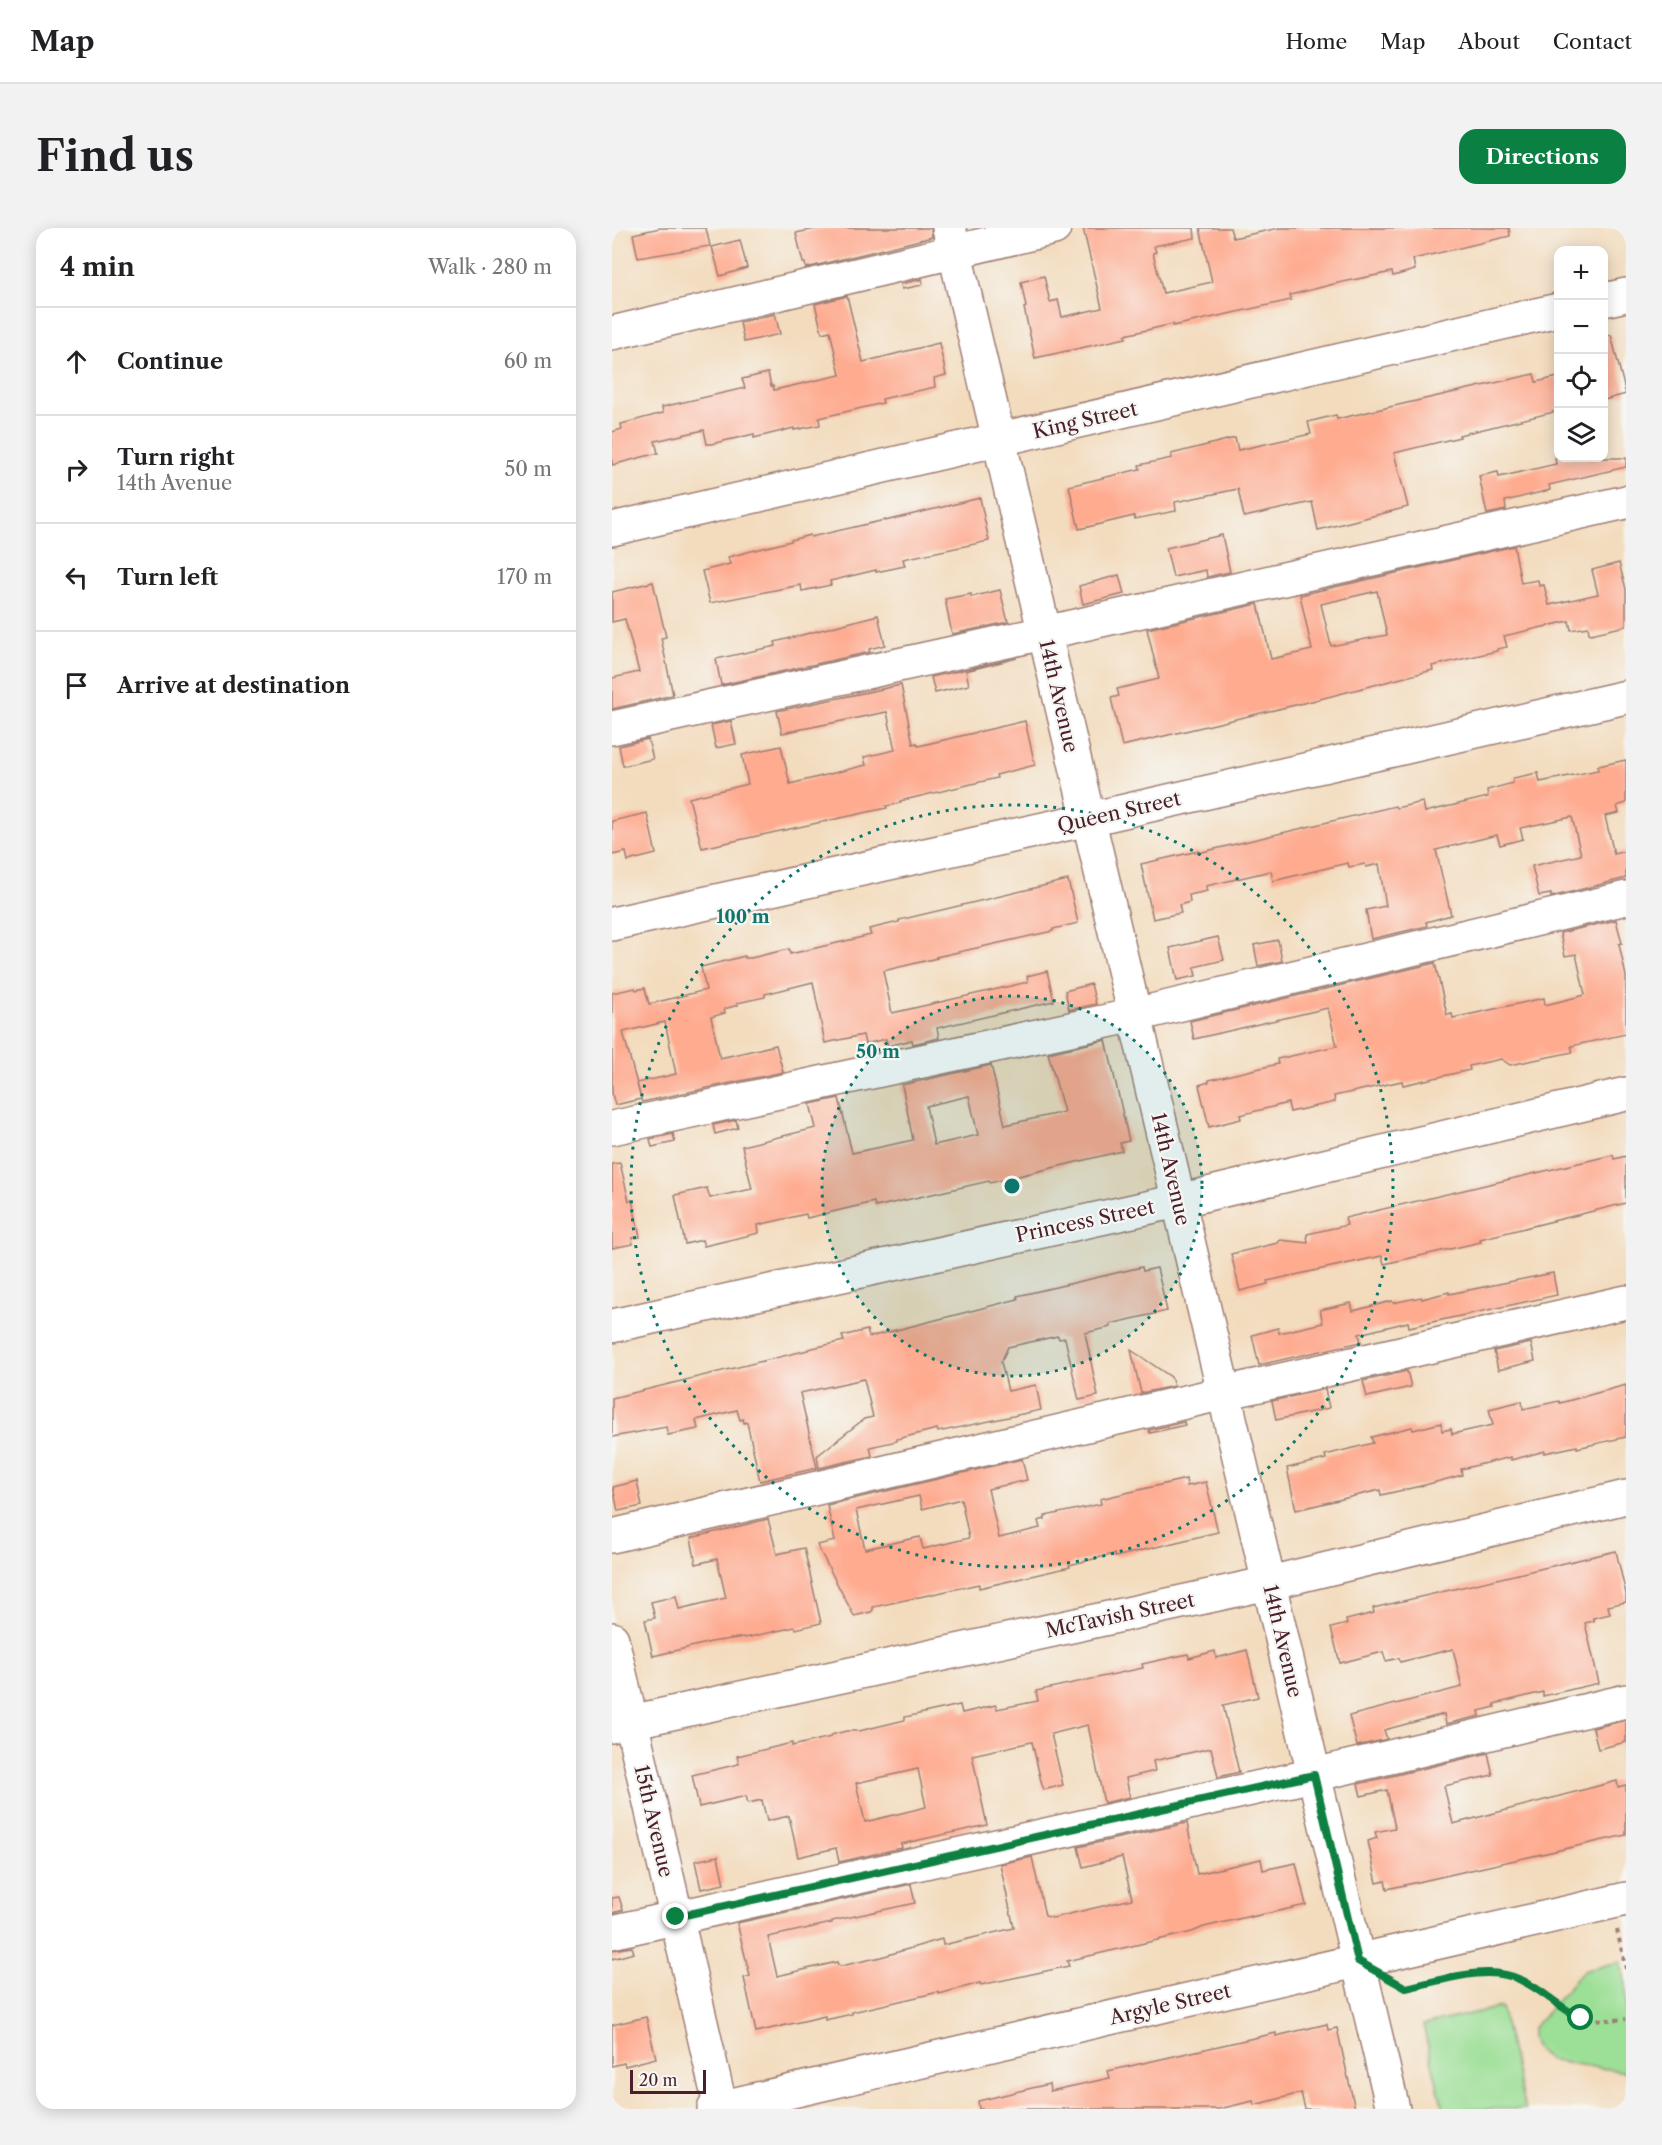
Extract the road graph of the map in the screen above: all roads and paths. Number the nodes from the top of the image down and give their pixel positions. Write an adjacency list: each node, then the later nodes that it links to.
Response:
1 (1054, 228): 2 (street)
2 (952, 240): 6 (street); 7 (street, 14th Avenue)
3 (1626, 295): 4 (street)
4 (1608, 299)
5 (1554, 311): 7 (street, King Street)
6 (612, 333)
7 (999, 440): 9 (street, King Street); 10 (street, 14th Avenue)
8 (1626, 502): 10 (street)
9 (612, 529)
10 (1044, 633): 12 (street); 13 (street, 14th Avenue)
11 (1626, 697): 13 (street, Queen Street)
12 (612, 728)
13 (1089, 819): 15 (street, Queen Street); 16 (street, 14th Avenue)
14 (1626, 898): 16 (street)
15 (612, 924)
16 (1135, 1015): 18 (street); 19 (street, 14th Avenue)
17 (1626, 1094): 19 (street, Princess Street)
18 (612, 1128)
19 (1178, 1201): 21 (street, Princess Street); 22 (street, 14th Avenue)
20 (1626, 1302): 22 (street)
21 (612, 1326)
22 (1224, 1393): 24 (street); 25 (street, 14th Avenue)
23 (1626, 1497): 25 (street, McTavish Street)
24 (612, 1536)
25 (1269, 1583): 28 (street, McTavish Street); 29 (street, 14th Avenue)
26 (612, 1639): 28 (street, 15th Avenue)
27 (1626, 1701): 29 (street)
28 (622, 1724): 31 (street, 15th Avenue)
29 (1314, 1775): 31 (street); 33 (street, 14th Avenue)
30 (1618, 1901): 33 (street, Argyle Street); 34 (path)
31 (676, 1917): 32 (street); 36 (street, 15th Avenue)
32 (612, 1932)
33 (1358, 1961): 35 (path); 36 (street, Argyle Street); 37 (street, 14th Avenue)
34 (1626, 1969)
35 (1626, 2019)
36 (719, 2108)
37 (1393, 2109)

